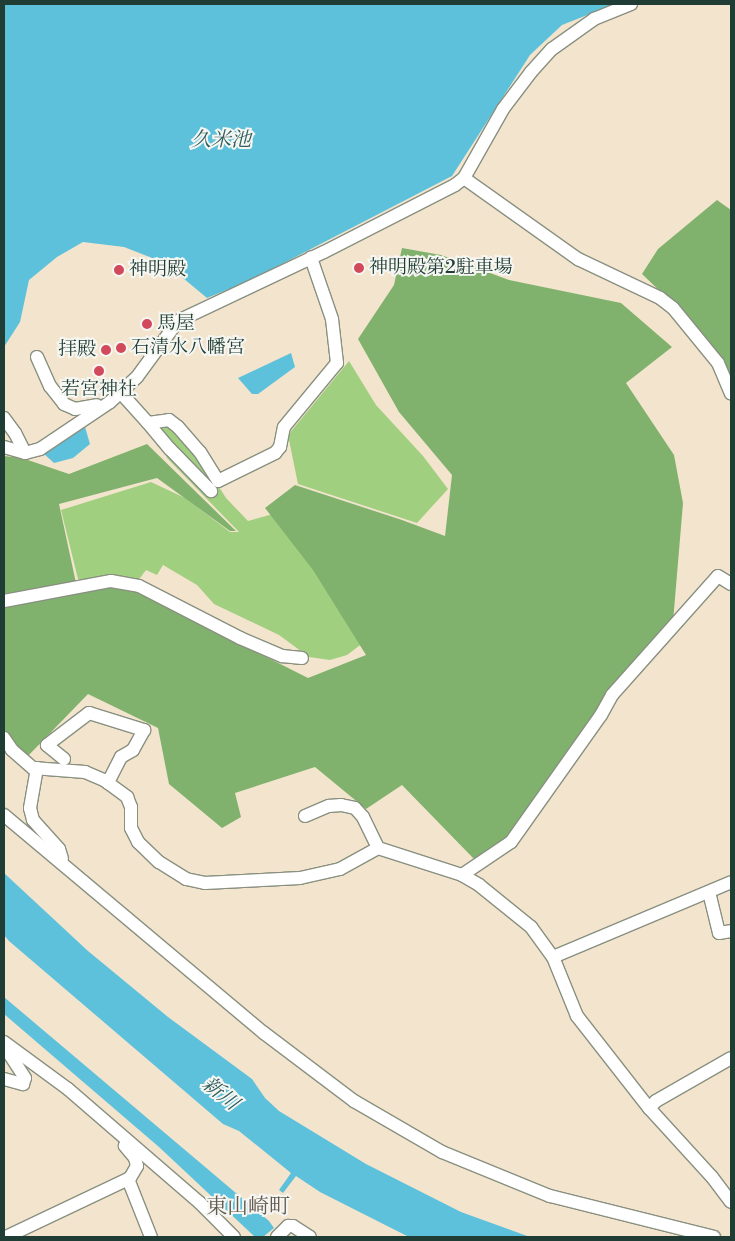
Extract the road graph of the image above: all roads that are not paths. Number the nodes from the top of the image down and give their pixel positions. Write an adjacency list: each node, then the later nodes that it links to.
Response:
1 (631, 4): 2 (street)
2 (464, 178): 3 (street); 6 (street)
3 (311, 258): 5 (street); 9 (street)
4 (36, 357): 7 (street)
5 (121, 393): 9 (street); 11 (street)
6 (731, 393)
7 (97, 405)
8 (4, 418): 11 (street)
9 (148, 423): 12 (street)
10 (4, 447): 11 (street)
11 (25, 453)
12 (211, 492)
13 (731, 584): 24 (street)
14 (4, 600): 15 (street)
15 (302, 658)
16 (4, 738): 18 (street)
17 (64, 759): 19 (street)
18 (37, 768): 19 (street); 23 (street)
19 (108, 783): 22 (street)
20 (4, 815): 23 (street)
21 (305, 816): 22 (street)
22 (378, 848): 24 (street)
23 (64, 863): 44 (street)
24 (462, 875): 28 (street)
25 (731, 882): 26 (street)
26 (709, 892): 27 (street); 28 (street)
27 (731, 931)
28 (553, 957): 33 (street)
29 (4, 1042): 34 (street)
30 (4, 1046): 32 (street)
31 (731, 1058): 33 (street)
32 (4, 1079)
33 (649, 1108): 38 (street)
34 (106, 1122): 35 (street); 37 (street)
35 (137, 1166): 36 (street); 37 (street)
36 (128, 1179): 39 (street); 40 (street)
37 (173, 1180): 41 (street)
38 (731, 1202)
39 (6, 1237)
40 (151, 1237)
41 (234, 1237)
42 (277, 1237): 43 (street)
43 (310, 1237)
44 (714, 1237)

